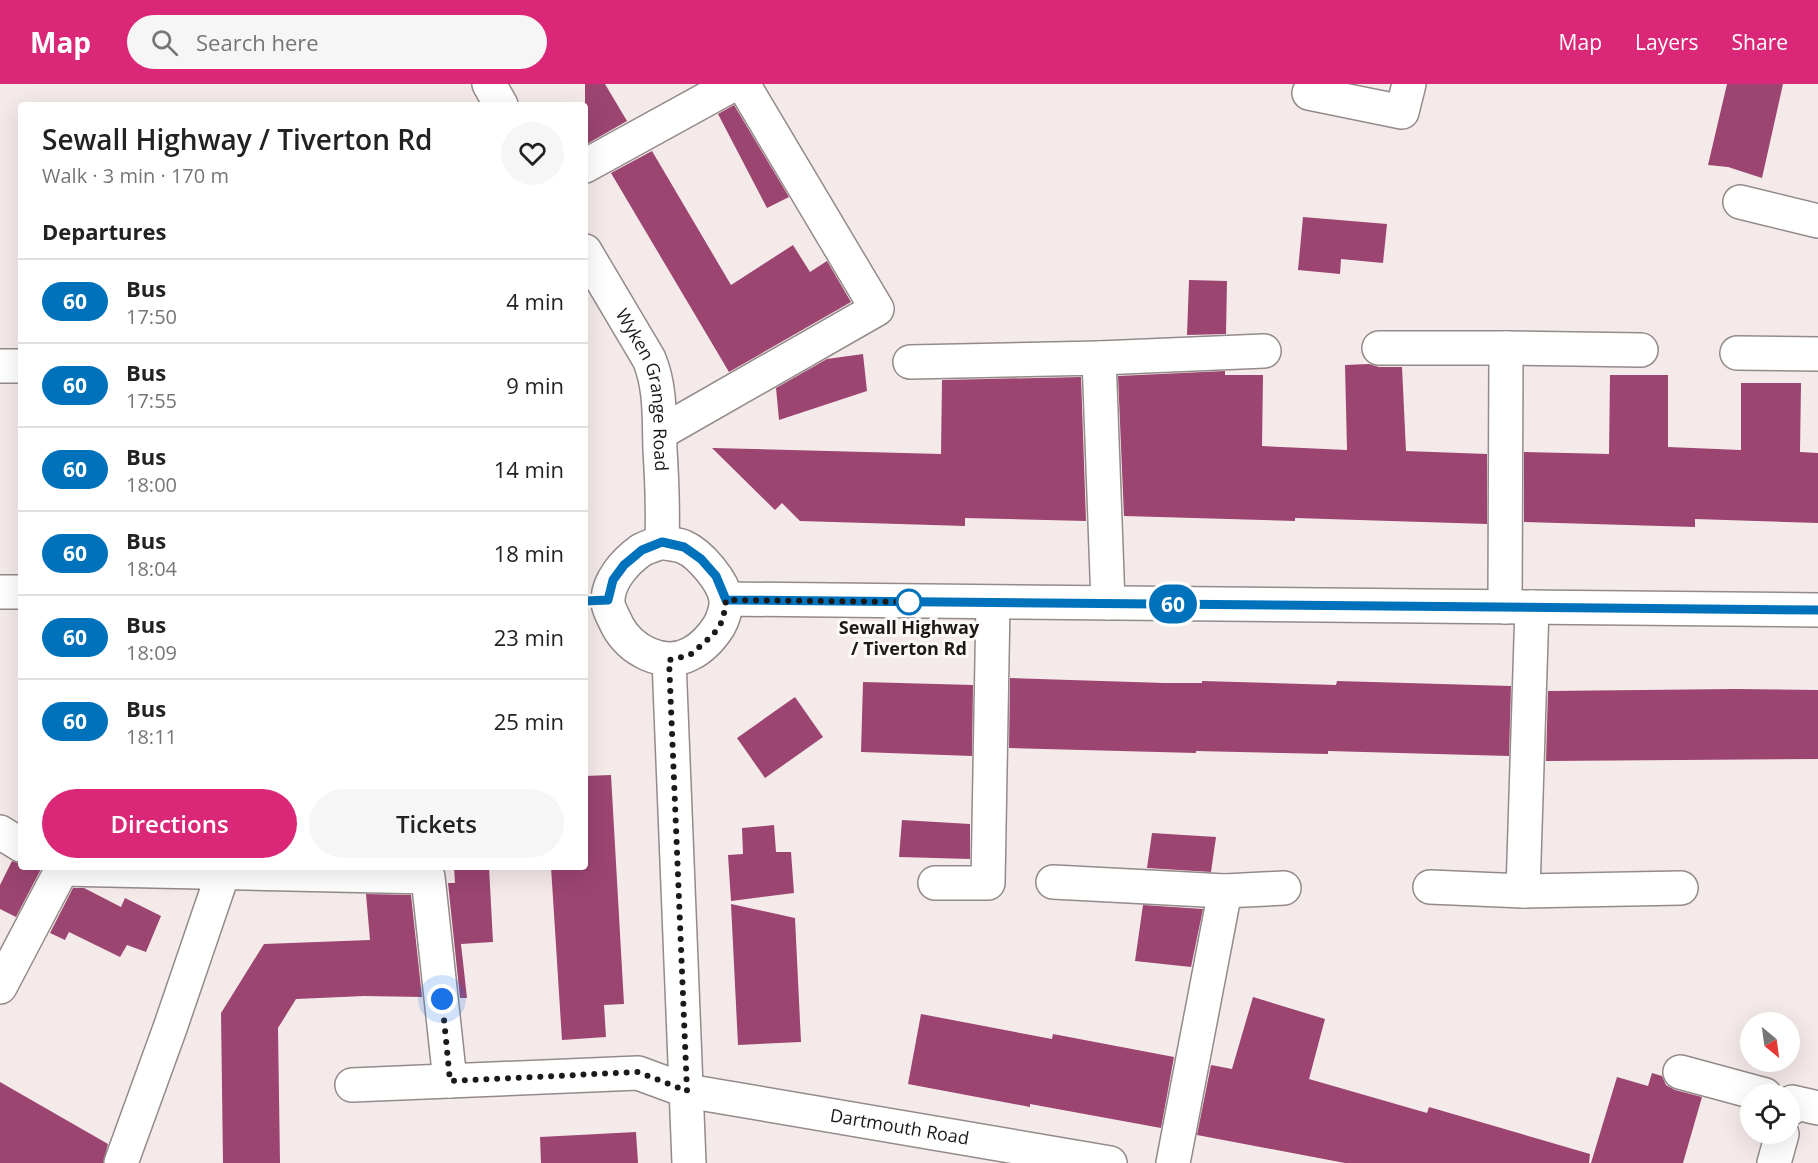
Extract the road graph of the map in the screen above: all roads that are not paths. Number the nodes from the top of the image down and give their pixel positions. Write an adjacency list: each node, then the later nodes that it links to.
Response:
1 (489, 84): 6 (street)
2 (734, 84): 7 (street)
3 (743, 84): 22 (street)
4 (1409, 84): 5 (street)
5 (1309, 93)
6 (499, 102)
7 (588, 164)
8 (1740, 202): 9 (street)
9 (1818, 221)
10 (588, 264): 11 (street, Wyken Grange Road)
11 (594, 289): 22 (street, Wyken Grange Road)
12 (1379, 348): 13 (street)
13 (1506, 348): 14 (street); 30 (street)
14 (1641, 350)
15 (1264, 351): 18 (street)
16 (1737, 353): 17 (street)
17 (1818, 354)
18 (1099, 358): 19 (street); 29 (street)
19 (910, 362)
20 (0, 366): 21 (street)
21 (18, 366)
22 (660, 433): 23 (street, Wyken Grange Road)
23 (662, 542): 26 (street); 27 (street)
24 (0, 592): 25 (street)
25 (18, 592)
26 (726, 600): 28 (street); 32 (street)
27 (596, 601): 32 (street)
28 (993, 603): 29 (street); 39 (street)
29 (1108, 603): 30 (street)
30 (1519, 607): 31 (street); 44 (street)
31 (1818, 610)
32 (669, 660): 50 (street)
33 (0, 832): 34 (street)
34 (18, 843)
35 (60, 870): 45 (street)
36 (126, 870): 37 (street)
37 (223, 873): 47 (street); 52 (street)
38 (1053, 882): 43 (street)
39 (935, 884)
40 (1430, 887): 44 (street)
41 (1284, 888): 43 (street)
42 (1681, 888): 44 (street)
43 (1225, 891): 55 (street)
44 (1523, 891)
45 (0, 987)
46 (1680, 1072): 49 (street)
47 (450, 1081): 48 (street, Dartmouth Road); 50 (street, Dartmouth Road)
48 (352, 1085)
49 (1740, 1089)
50 (687, 1091): 53 (street); 54 (street, Dartmouth Road)
51 (1779, 1144): 56 (street)
52 (121, 1163)
53 (689, 1163)
54 (1110, 1163)
55 (1173, 1163)
56 (1774, 1163)

